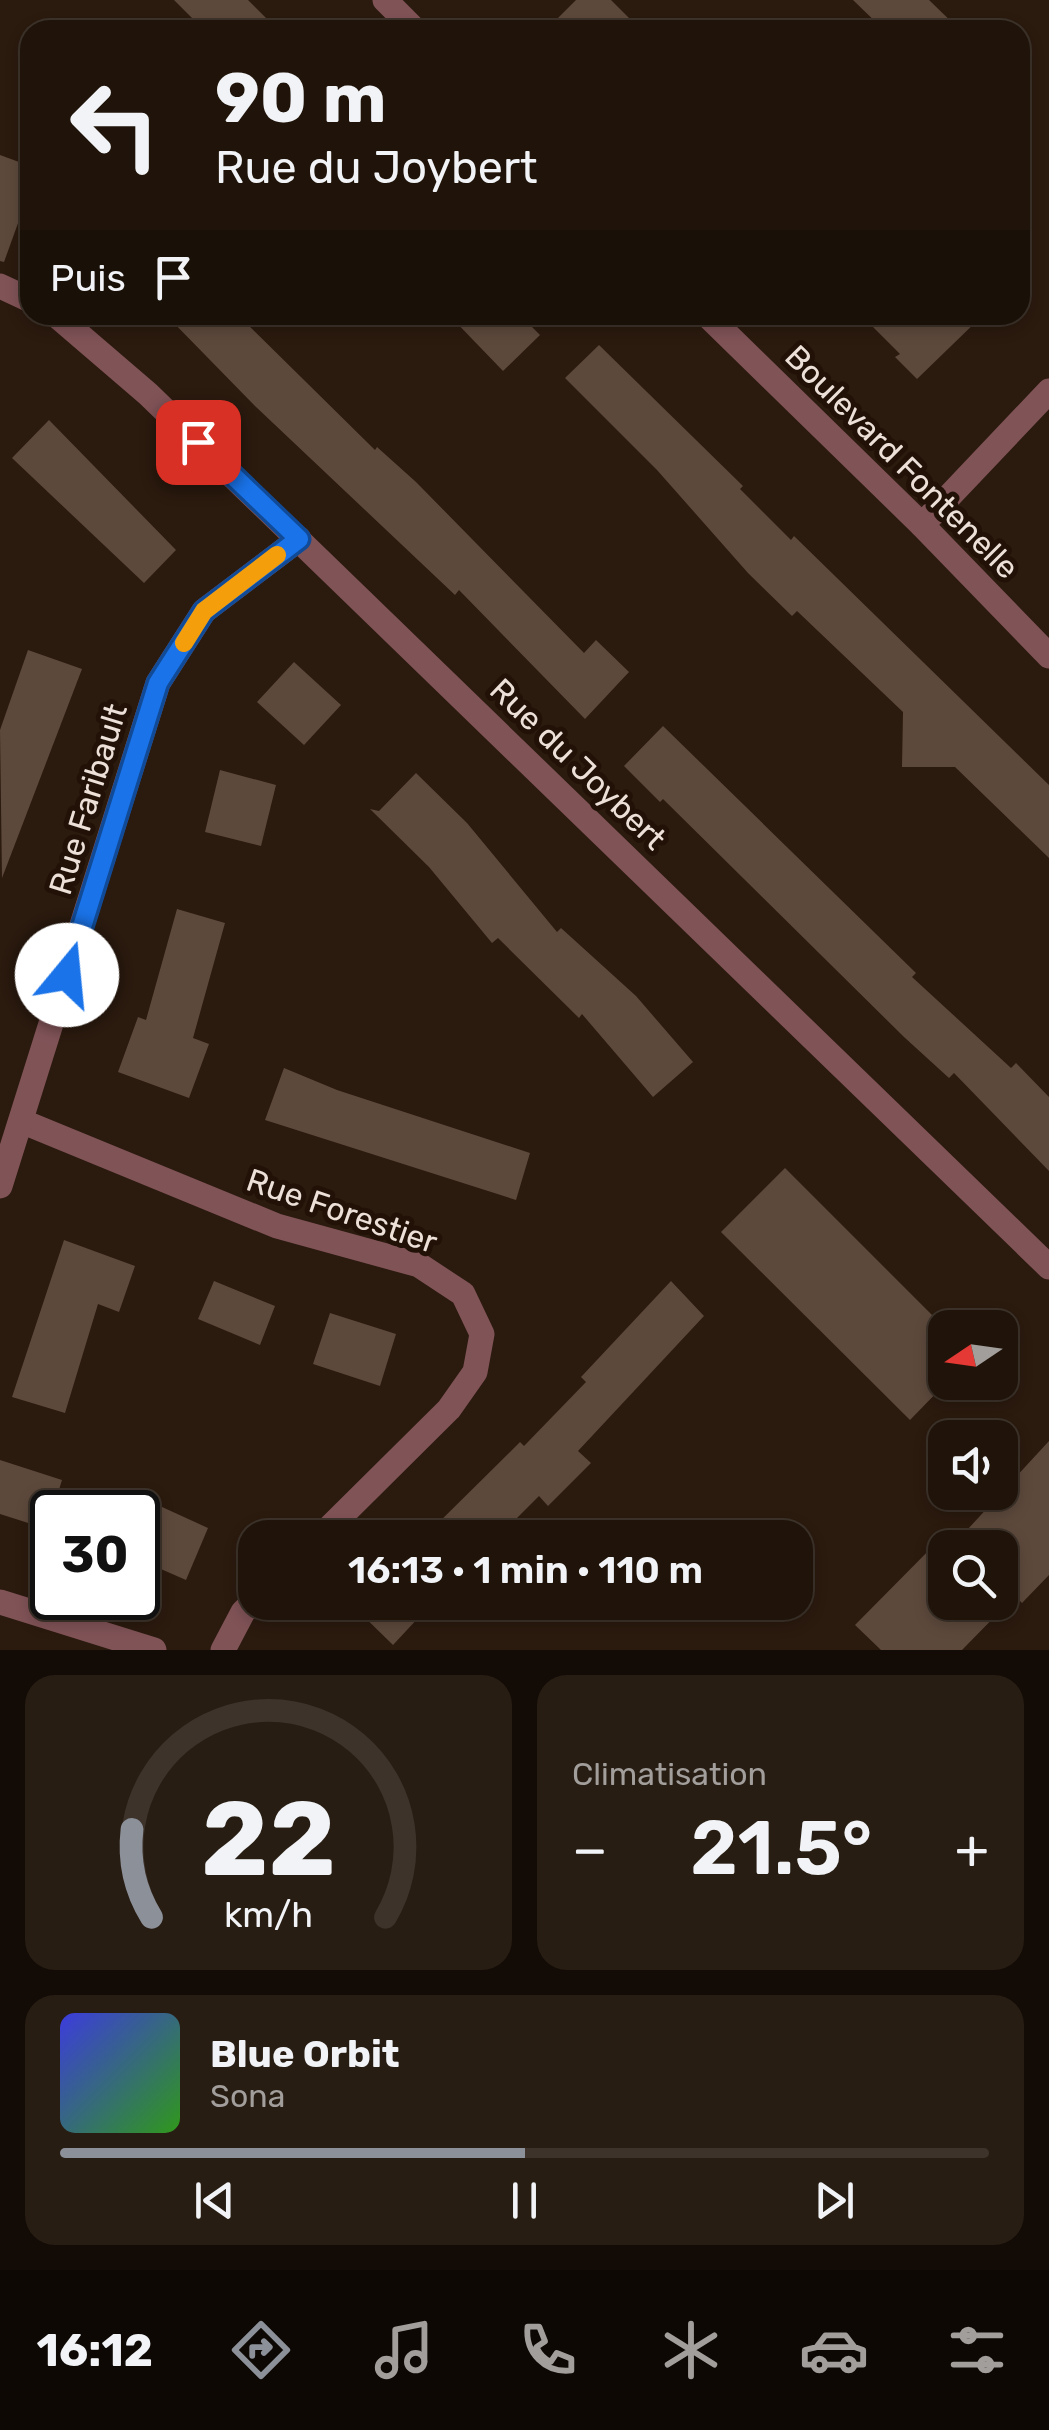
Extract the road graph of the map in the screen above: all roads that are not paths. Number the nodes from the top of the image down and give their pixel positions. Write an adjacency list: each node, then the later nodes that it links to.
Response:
1 (385, 0): 2 (street)
2 (406, 20)
3 (68, 325): 7 (street, Rue du Joybert)
4 (717, 325): 6 (street, Boulevard Fontenelle)
5 (1049, 391): 6 (street)
6 (922, 525): 8 (street, Boulevard Fontenelle)
7 (299, 539): 9 (street, Rue Faribault); 11 (street, Rue du Joybert)
8 (1049, 656)
9 (21, 1121): 10 (street, Rue Faribault); 12 (street, Rue Forestier)
10 (0, 1186)
11 (1049, 1266)
12 (337, 1520)
13 (0, 1602): 15 (street)
14 (239, 1620): 16 (street)
15 (154, 1650)
16 (222, 1650)

